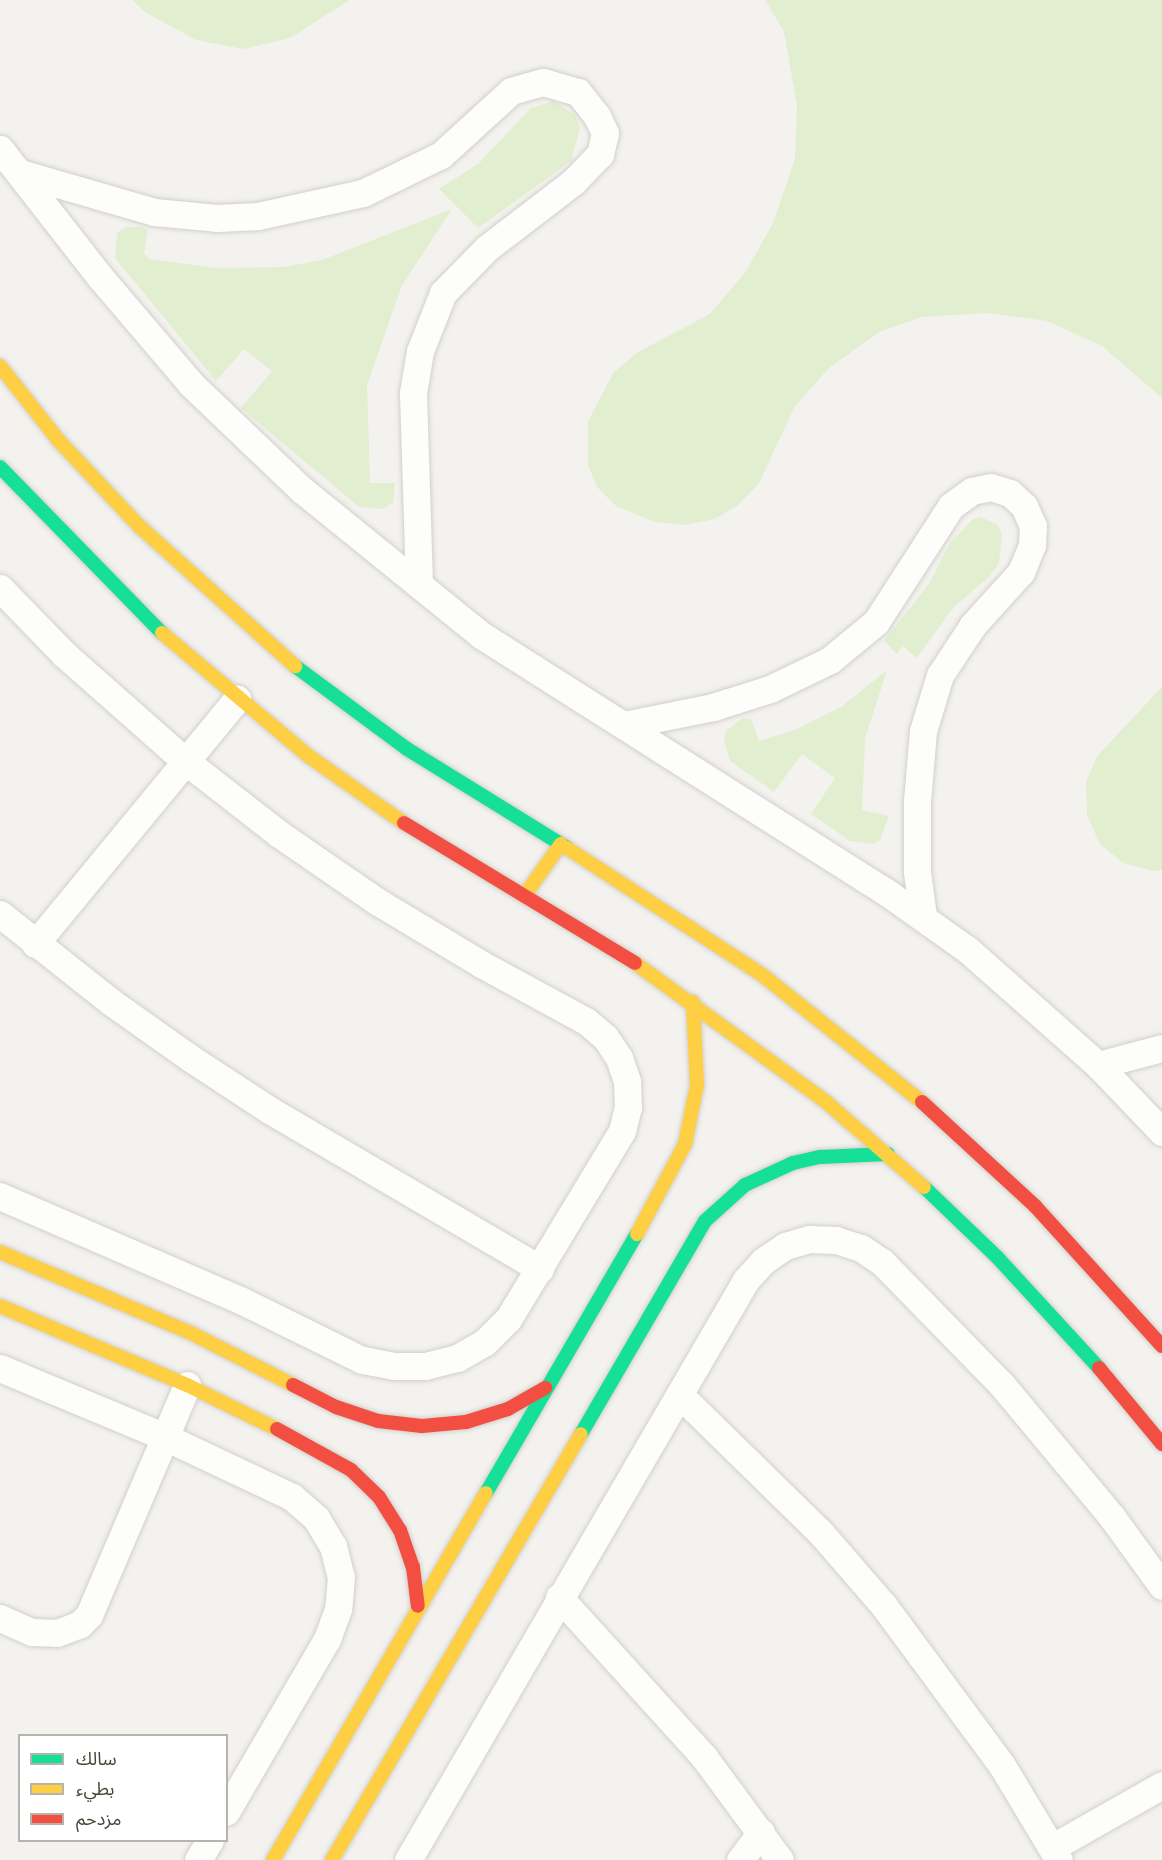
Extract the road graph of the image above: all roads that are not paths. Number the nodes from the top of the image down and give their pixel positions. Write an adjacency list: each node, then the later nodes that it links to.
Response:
1 (0, 149): 2 (street)
2 (20, 173): 5 (street); 5 (street)
3 (0, 366): 10 (street)
4 (0, 467): 7 (street)
5 (419, 585): 8 (street)
6 (0, 588): 9 (street)
7 (237, 699): 9 (street); 11 (street)
8 (624, 725): 13 (street); 13 (street)
9 (184, 760): 14 (street); 22 (street)
10 (561, 844): 11 (street); 24 (street)
11 (524, 896): 15 (street)
12 (0, 914): 14 (street)
13 (923, 916): 17 (street)
14 (35, 944): 22 (street)
15 (693, 1002): 19 (street); 27 (street)
16 (1162, 1048): 17 (street)
17 (1098, 1065): 18 (street)
18 (1162, 1132)
19 (888, 1154): 30 (street); 44 (street)
20 (0, 1196): 22 (street)
21 (0, 1252): 27 (street)
22 (540, 1269)
23 (0, 1306): 26 (street)
24 (1162, 1346)
25 (0, 1368): 31 (street)
26 (187, 1385): 31 (street); 35 (street)
27 (546, 1387): 35 (street)
28 (680, 1395): 33 (street); 34 (street); 41 (street)
29 (1162, 1413): 30 (street)
30 (1148, 1425): 32 (street)
31 (165, 1437): 36 (street); 38 (street)
32 (1162, 1444)
33 (1162, 1586)
34 (559, 1597): 39 (street); 45 (street)
35 (418, 1606): 43 (street)
36 (0, 1618)
37 (1162, 1785): 41 (street)
38 (228, 1809)
39 (760, 1832): 46 (street); 47 (street)
40 (209, 1842): 42 (street)
41 (1056, 1854)
42 (198, 1860)
43 (273, 1860)
44 (332, 1860)
45 (408, 1860)
46 (740, 1860)
47 (780, 1860)

